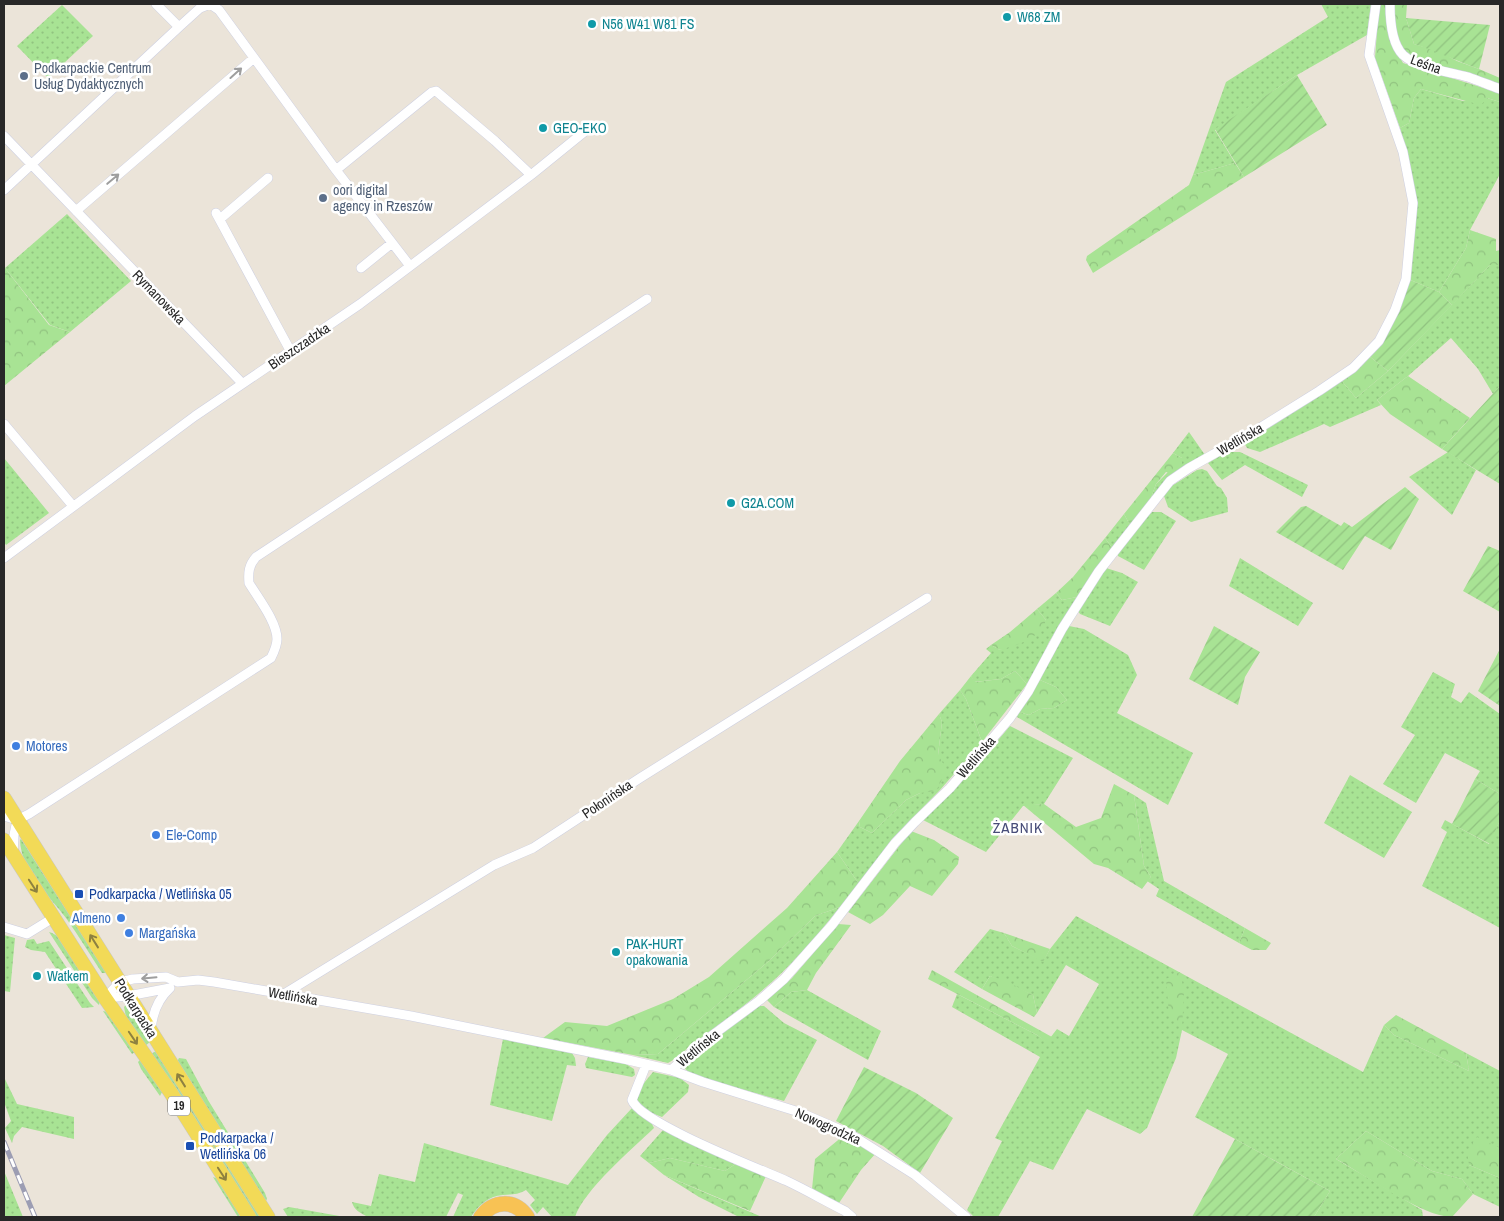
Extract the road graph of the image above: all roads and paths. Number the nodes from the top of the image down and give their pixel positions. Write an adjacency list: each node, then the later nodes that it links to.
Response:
1 (156, 4): 4 (street)
2 (1376, 4): 39 (street, Wetlińska)
3 (1390, 4): 6 (street, Leśna)
4 (179, 27): 5 (street); 9 (street)
5 (254, 58): 10 (street); 14 (street, one-way to 5)
6 (1500, 89)
7 (589, 128): 11 (street, Bieszczadzka)
8 (4, 136): 9 (street, Rymanowska)
9 (31, 164): 13 (street); 14 (street, Rymanowska)
10 (336, 170): 11 (street); 15 (street)
11 (531, 176): 16 (street, Bieszczadzka)
12 (268, 178): 19 (street)
13 (4, 190)
14 (76, 211): 20 (street, Rymanowska)
15 (392, 243): 16 (street); 17 (street)
16 (410, 266): 19 (street, Bieszczadzka)
17 (361, 268)
18 (647, 299): 26 (street)
19 (291, 352): 20 (street, Bieszczadzka)
20 (242, 383): 22 (street, Bieszczadzka)
21 (4, 424): 22 (street)
22 (72, 506): 23 (street, Bieszczadzka)
23 (4, 558)
24 (927, 598): 34 (street, Połonińska)
25 (4, 798): 26 (main road, Podkarpacka / 19)
26 (10, 818): 28 (street); 31 (main road, Podkarpacka / 19, one-way to 26)
27 (4, 840): 28 (main road, Podkarpacka / 19)
28 (13, 855): 29 (main road, Podkarpacka / 19, one-way to 29)
29 (53, 918): 30 (street); 36 (main road, Podkarpacka / 19)
30 (4, 927)
31 (120, 982): 32 (street, Wetlińska, one-way to 31); 35 (main road, Podkarpacka / 19); 36 (street)
32 (178, 982): 33 (street); 34 (street, Wetlińska)
33 (170, 988): 35 (street); 37 (street)
34 (284, 994): 38 (street, Wetlińska)
35 (128, 996): 36 (street); 37 (main road, Podkarpacka / 19)
36 (105, 998): 40 (main road, Podkarpacka / 19, one-way to 40)
37 (151, 1031): 41 (main road, Podkarpacka / 19, one-way to 37)
38 (646, 1065): 39 (street, Wetlińska); 44 (street)
39 (671, 1070): 45 (street, Nowogrodzka)
40 (249, 1217)
41 (268, 1217)
42 (481, 1217): 43 (highway)
43 (527, 1217)
44 (852, 1217)
45 (966, 1217)

